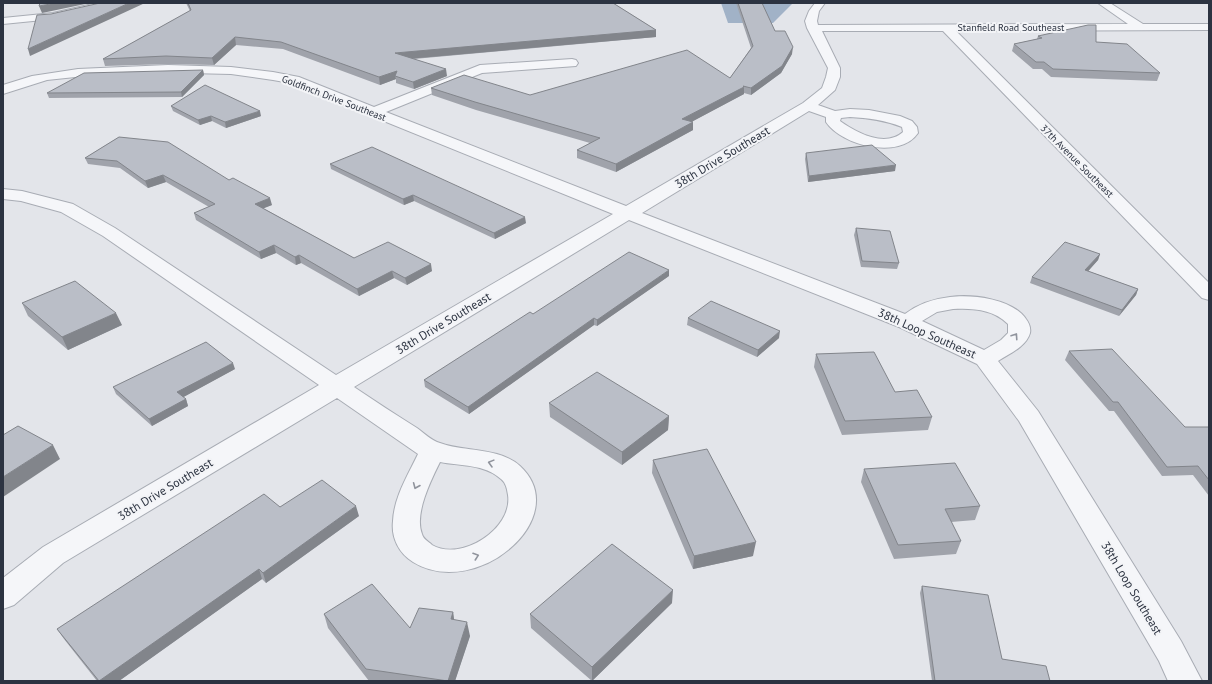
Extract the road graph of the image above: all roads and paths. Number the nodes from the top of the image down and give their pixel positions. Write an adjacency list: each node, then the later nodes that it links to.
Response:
1 (111, 3): 4 (street)
2 (820, 3): 7 (street)
3 (1103, 3): 8 (street)
4 (3, 22)
5 (945, 27): 7 (street, Stanfield Road Southeast); 8 (street, Stanfield Road Southeast); 16 (street, 37th Avenue Southeast)
6 (1209, 27): 8 (street, Stanfield Road Southeast)
7 (813, 28): 11 (street, 38th Drive Southeast)
8 (1142, 28)
9 (572, 63): 12 (street)
10 (3, 90): 12 (street, Goldfinch Drive Southeast)
11 (808, 106): 13 (street); 15 (street, 38th Drive Southeast)
12 (373, 112): 15 (street, Goldfinch Drive Southeast)
13 (834, 115)
14 (3, 194): 19 (street)
15 (627, 213): 17 (street, 38th Loop Southeast); 19 (street, 38th Drive Southeast)
16 (1209, 294)
17 (907, 322): 18 (street, 38th Loop Southeast); 18 (street, one-way to 17)
18 (985, 359): 22 (street, 38th Loop Southeast)
19 (336, 386): 20 (street); 21 (street, 38th Drive Southeast)
20 (432, 451): 20 (street, one-way to 20)
21 (3, 596)
22 (1185, 681)

